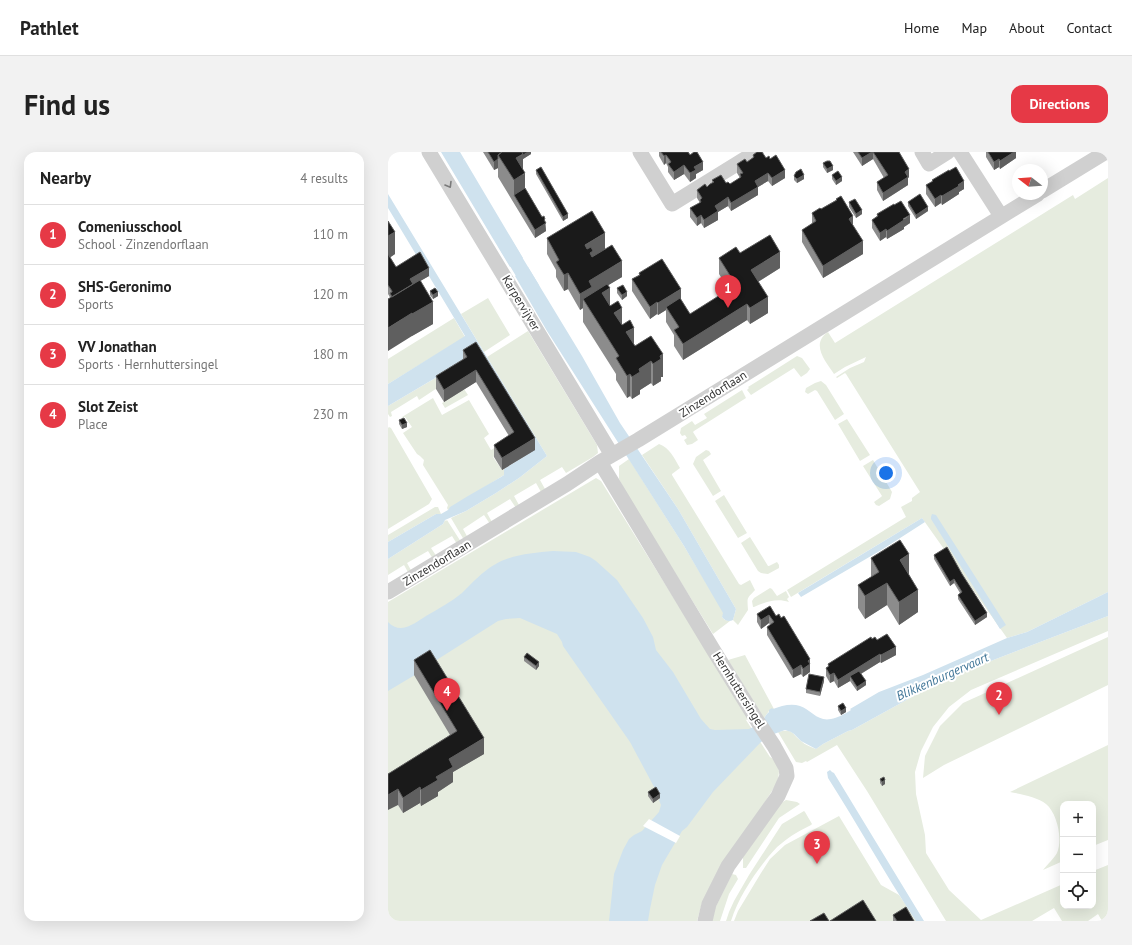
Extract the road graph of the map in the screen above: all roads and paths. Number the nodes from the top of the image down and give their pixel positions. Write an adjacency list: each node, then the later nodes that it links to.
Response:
1 (429, 152): 11 (street, Karpervijver, one-way to 11)
2 (640, 152): 3 (street)
3 (756, 152)
4 (922, 152): 5 (street)
5 (948, 152)
6 (960, 152): 10 (street)
7 (1106, 152): 8 (street)
8 (1048, 187)
9 (1028, 200): 10 (street, Zinzendorflaan)
10 (1002, 216): 11 (street, Zinzendorflaan)
11 (610, 456): 12 (street, Zinzendorflaan); 13 (street, Hernhuttersingel)
12 (388, 592)
13 (705, 921)

